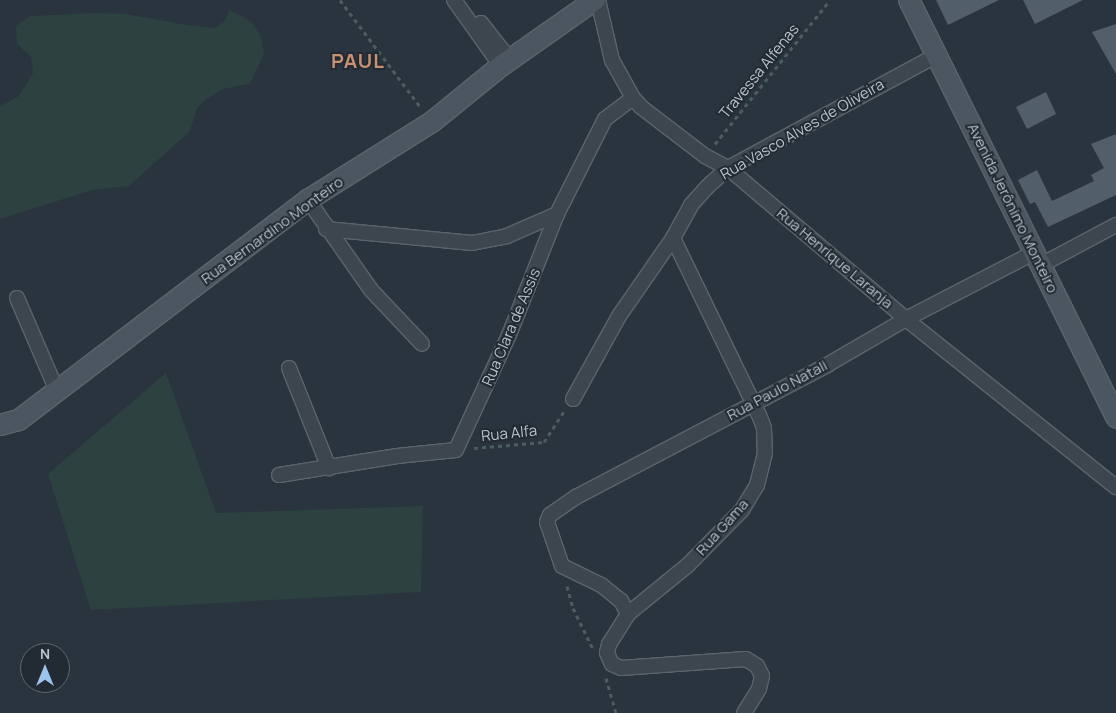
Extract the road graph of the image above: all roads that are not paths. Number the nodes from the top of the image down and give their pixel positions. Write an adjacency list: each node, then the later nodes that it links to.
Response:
1 (454, 0): 6 (street)
2 (464, 0): 6 (street)
3 (597, 0): 6 (street, Rua Bernardino Monteiro); 7 (street, Rua Henrique Laranja)
4 (909, 0): 5 (street, Avenida Jerônimo Monteiro)
5 (937, 55): 8 (street, Rua Vasco Alves de Oliveira); 14 (street, Avenida Jerônimo Monteiro)
6 (506, 63): 9 (street, Rua Bernardino Monteiro)
7 (633, 98): 8 (street, Rua Henrique Laranja); 10 (street, Rua Clara de Assis)
8 (728, 168): 13 (street, Rua Vasco Alves de Oliveira); 16 (street, Rua Henrique Laranja)
9 (308, 200): 12 (street); 19 (street, Rua Bernardino Monteiro)
10 (557, 214): 12 (street); 24 (street, Rua Clara de Assis)
11 (1116, 225): 14 (street, Rua Paulo Natali)
12 (326, 229): 17 (street)
13 (673, 238): 20 (street, Rua Vasco Alves de Oliveira); 21 (street, Rua Gama)
14 (1038, 258): 16 (street, Rua Paulo Natali); 22 (street, Avenida Jerônimo Monteiro)
15 (17, 298): 19 (street)
16 (906, 319): 21 (street, Rua Paulo Natali); 26 (street, Rua Henrique Laranja)
17 (422, 344)
18 (289, 368): 24 (street)
19 (57, 391): 23 (street, Rua Bernardino Monteiro)
20 (573, 399)
21 (753, 402): 27 (street, Rua Gama); 27 (street, Rua Paulo Natali)
22 (1116, 417)
23 (0, 426)
24 (329, 468): 25 (street)
25 (280, 475)
26 (1116, 487)
27 (628, 614): 28 (street, Rua Gama)
28 (744, 713)

